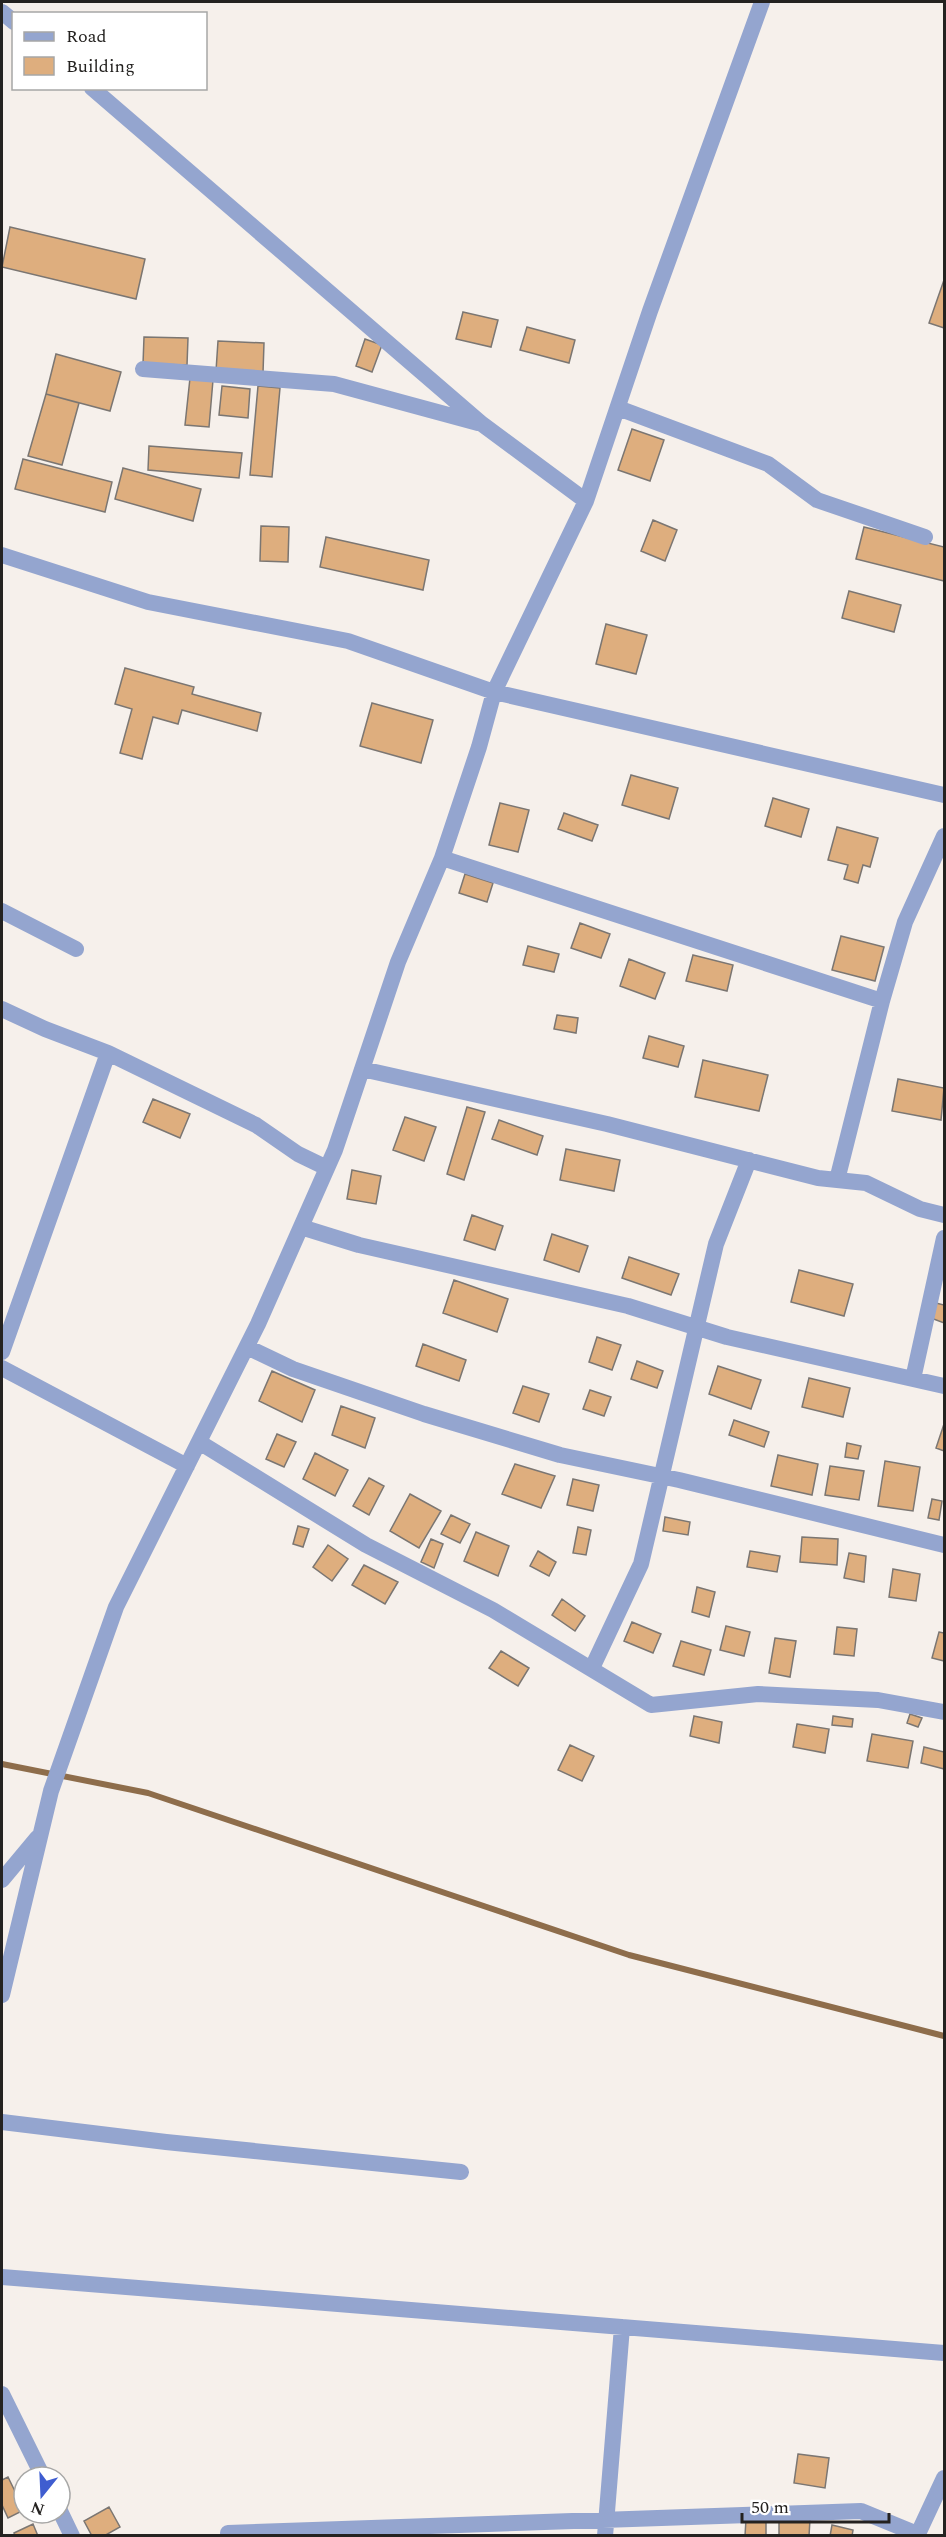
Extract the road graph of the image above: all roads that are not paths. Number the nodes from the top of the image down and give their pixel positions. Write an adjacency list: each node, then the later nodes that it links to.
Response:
1 (762, 2): 4 (street)
2 (94, 90): 5 (street)
3 (143, 369): 5 (street)
4 (618, 408): 6 (street); 7 (street)
5 (482, 424): 6 (street)
6 (586, 501): 9 (street)
7 (925, 537)
8 (2, 555): 9 (street)
9 (495, 692): 10 (street); 12 (street)
10 (945, 795)
11 (945, 836): 15 (street)
12 (442, 858): 15 (street); 18 (street)
13 (2, 911): 14 (street)
14 (76, 949)
15 (882, 1001): 21 (street)
16 (2, 1010): 17 (street)
17 (108, 1053): 20 (street); 27 (street)
18 (362, 1069): 19 (street); 20 (street)
19 (749, 1160): 21 (street); 25 (street)
20 (327, 1168): 23 (street)
21 (837, 1180): 22 (street)
22 (945, 1215)
23 (302, 1227): 25 (street); 26 (street)
24 (945, 1238): 29 (street)
25 (696, 1328): 29 (street); 33 (street)
26 (247, 1347): 31 (street); 33 (street)
27 (2, 1352)
28 (2, 1368): 32 (street)
29 (913, 1379): 30 (street)
30 (945, 1386)
31 (199, 1442): 32 (street); 35 (street)
32 (187, 1466): 37 (street)
33 (661, 1476): 34 (street); 35 (street)
34 (945, 1545)
35 (592, 1668): 36 (street)
36 (945, 1712)
37 (40, 1835): 38 (street); 39 (street)
38 (2, 1880)
39 (2, 1995)
40 (2, 2122): 41 (street)
41 (461, 2172)
42 (2, 2277): 43 (street)
43 (622, 2327): 44 (street); 48 (street)
44 (945, 2353)
45 (2, 2394): 46 (street)
46 (37, 2465)
47 (945, 2478): 50 (street)
48 (605, 2527): 49 (street); 50 (street)
49 (228, 2533)
50 (917, 2535)

